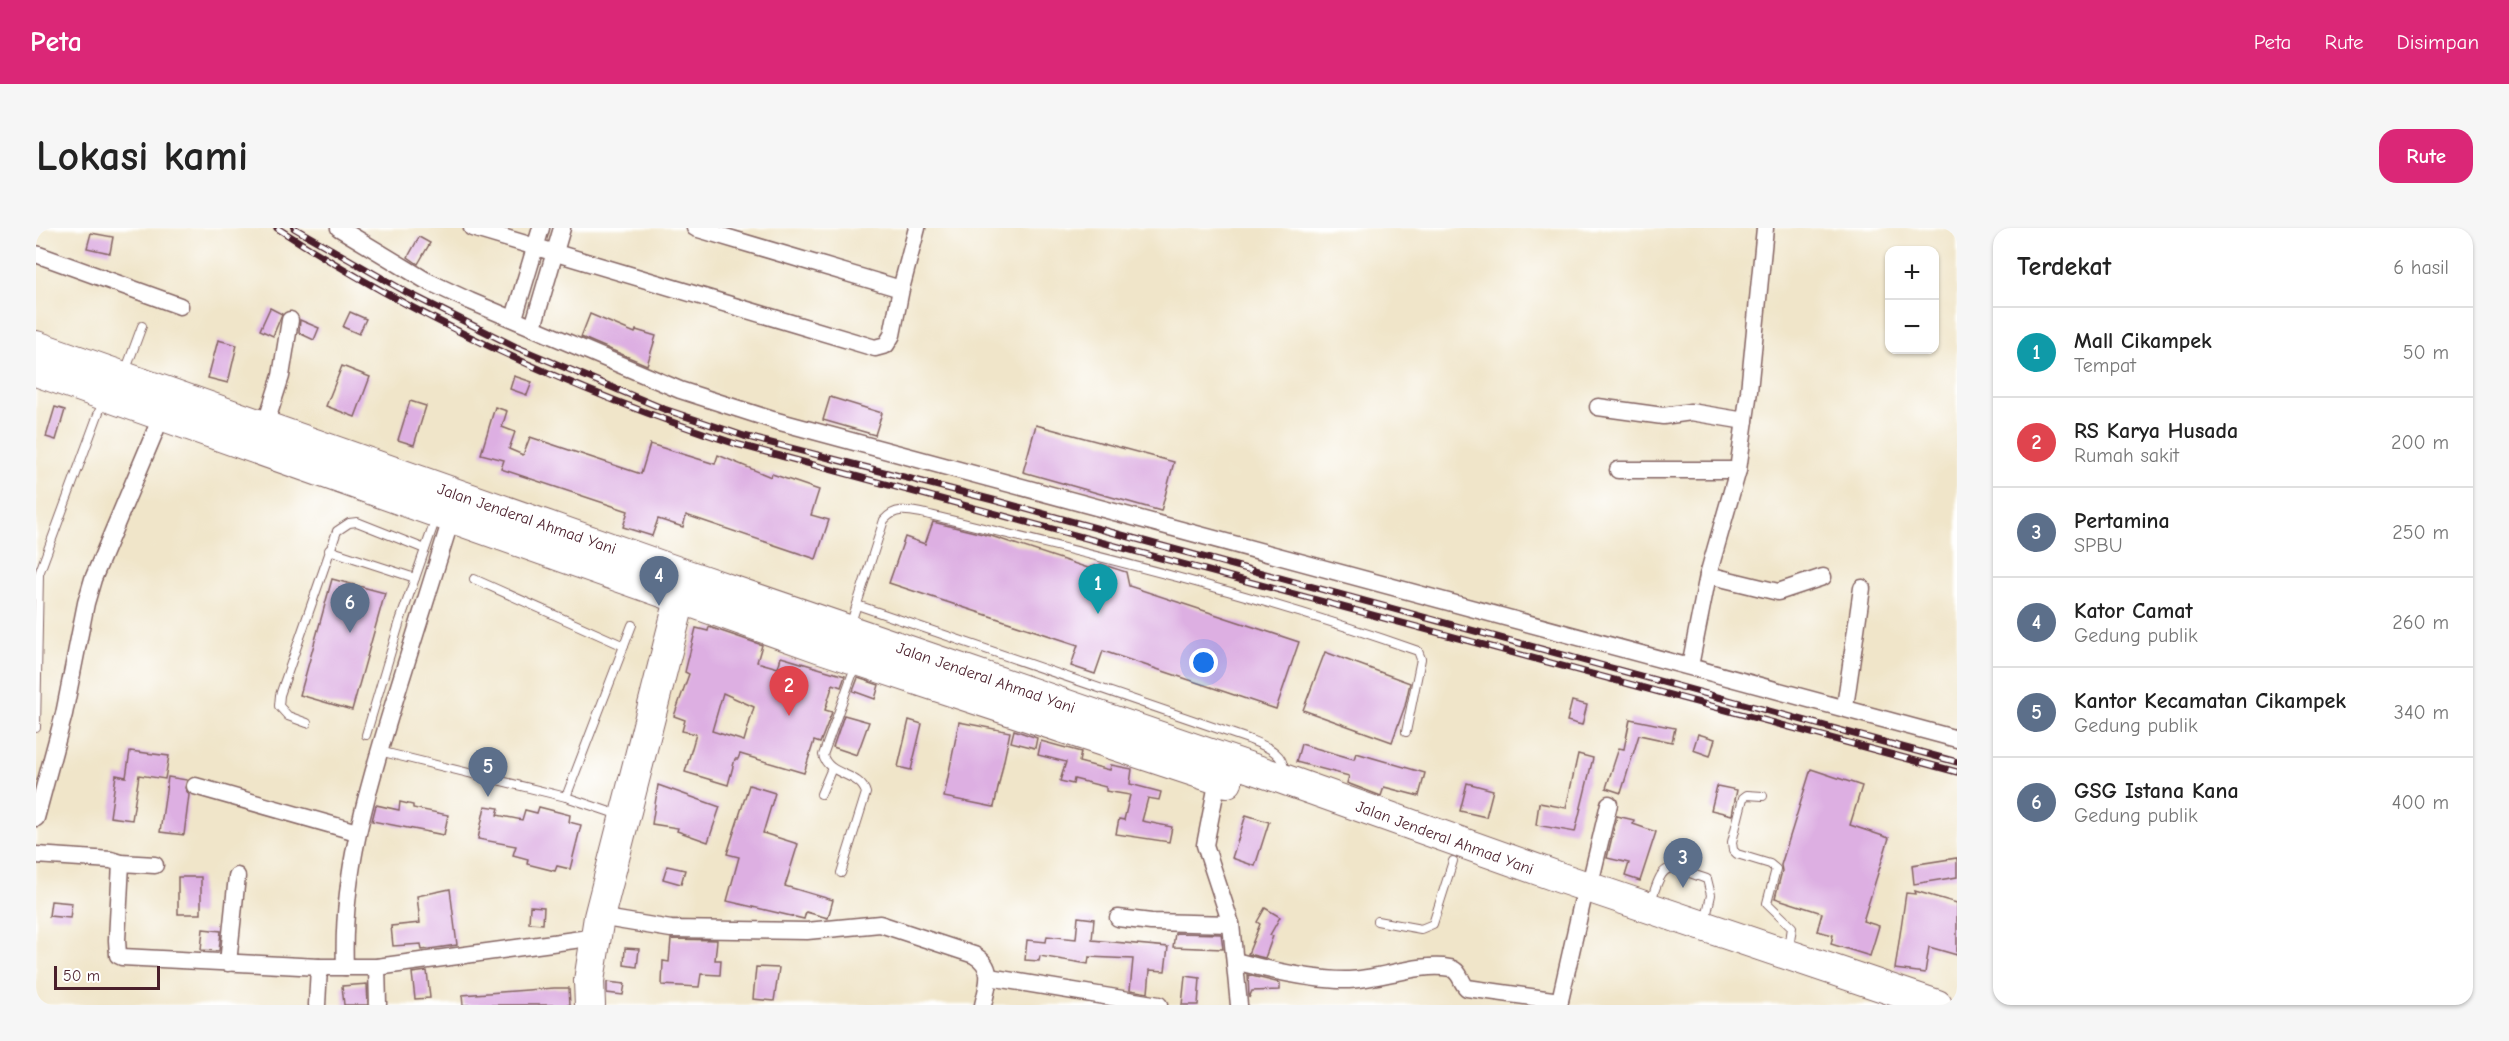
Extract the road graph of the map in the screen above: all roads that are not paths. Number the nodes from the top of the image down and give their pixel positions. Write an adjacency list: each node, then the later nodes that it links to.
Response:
1 (339, 228): 14 (street)
2 (472, 228): 9 (street)
3 (541, 228): 9 (street)
4 (562, 228): 10 (street)
5 (695, 228): 8 (street)
6 (917, 228): 12 (street)
7 (1765, 228): 23 (street)
8 (737, 234): 12 (street)
9 (535, 247): 10 (street); 14 (street)
10 (555, 253): 12 (street); 17 (street)
11 (36, 254): 13 (street)
12 (901, 289)
13 (180, 306)
14 (514, 318): 17 (street)
15 (290, 320): 24 (street)
16 (142, 326): 20 (lane)
17 (533, 327): 42 (street)
18 (36, 346): 20 (highway, Jalan Jenderal Ahmad Yani)
19 (36, 371): 20 (highway, Jalan Jenderal Ahmad Yani)
20 (114, 386): 22 (highway, Jalan Jenderal Ahmad Yani); 24 (highway, Jalan Jenderal Ahmad Yani); 30 (lane)
21 (1598, 407): 23 (street)
22 (162, 415): 27 (highway, Jalan Jenderal Ahmad Yani); 60 (street)
23 (1745, 421): 26 (street)
24 (265, 426): 35 (highway, Jalan Jenderal Ahmad Yani)
25 (1618, 470): 26 (street)
26 (1738, 470): 31 (street)
27 (445, 514): 28 (lane); 35 (highway, Jalan Jenderal Ahmad Yani); 50 (street)
28 (425, 549): 29 (lane); 33 (lane)
29 (328, 550): 33 (lane); 45 (lane)
30 (37, 573): 40 (lane)
31 (1708, 575): 32 (street); 42 (street)
32 (1822, 577)
33 (415, 578): 48 (lane)
34 (474, 579): 39 (lane)
35 (683, 586): 37 (highway, Jalan Jenderal Ahmad Yani); 41 (highway, Jalan Jenderal Ahmad Yani); 59 (highway)
36 (1862, 588): 44 (street)
37 (853, 617): 43 (highway, Jalan Jenderal Ahmad Yani); 47 (lane); 53 (lane)
38 (632, 625): 39 (lane)
39 (624, 646): 57 (lane)
40 (36, 661): 46 (lane)
41 (857, 661): 43 (highway, Jalan Jenderal Ahmad Yani); 51 (lane)
42 (1690, 666): 44 (street)
43 (925, 669): 52 (highway, Jalan Jenderal Ahmad Yani); 53 (highway, Jalan Jenderal Ahmad Yani)
44 (1845, 707): 49 (street)
45 (307, 723)
46 (36, 728)
47 (1406, 732)
48 (366, 735)
49 (1957, 738)
50 (379, 751): 57 (lane); 61 (street)
51 (832, 768): 55 (lane); 66 (lane)
52 (1218, 779): 63 (highway, Jalan Jenderal Ahmad Yani); 72 (street)
53 (1283, 779): 68 (highway, Jalan Jenderal Ahmad Yani)
54 (195, 786): 61 (street)
55 (821, 794)
56 (1763, 796): 75 (lane)
57 (566, 797): 59 (lane)
58 (1609, 804): 68 (street)
59 (625, 817): 73 (highway)
60 (36, 818)
61 (357, 832): 79 (street)
62 (36, 855): 64 (street)
63 (1453, 861): 68 (highway, Jalan Jenderal Ahmad Yani); 71 (lane)
64 (121, 863): 65 (street); 77 (street)
65 (155, 865)
66 (841, 873)
67 (237, 876): 77 (street)
68 (1586, 896): 69 (highway, Jalan Jenderal Ahmad Yani); 82 (street); 89 (highway, Jalan Jenderal Ahmad Yani)
69 (1649, 908): 74 (highway, Jalan Jenderal Ahmad Yani); 74 (lane)
70 (1118, 918): 72 (street)
71 (1377, 921)
72 (1232, 924): 76 (street)
73 (598, 927): 80 (street); 81 (street); 85 (highway)
74 (1704, 927): 75 (highway, Jalan Jenderal Ahmad Yani)
75 (1787, 955): 90 (highway, Jalan Jenderal Ahmad Yani)
76 (1235, 961): 82 (street); 88 (street)
77 (228, 963): 78 (street)
78 (319, 967): 79 (street); 84 (street)
79 (345, 967): 80 (street)
80 (377, 967): 83 (street)
81 (989, 977): 86 (street); 87 (street)
82 (1560, 1003)
83 (378, 1004)
84 (317, 1005)
85 (590, 1005)
86 (983, 1005)
87 (1159, 1005)
88 (1239, 1005)
89 (1885, 1005)
90 (1937, 1005)

